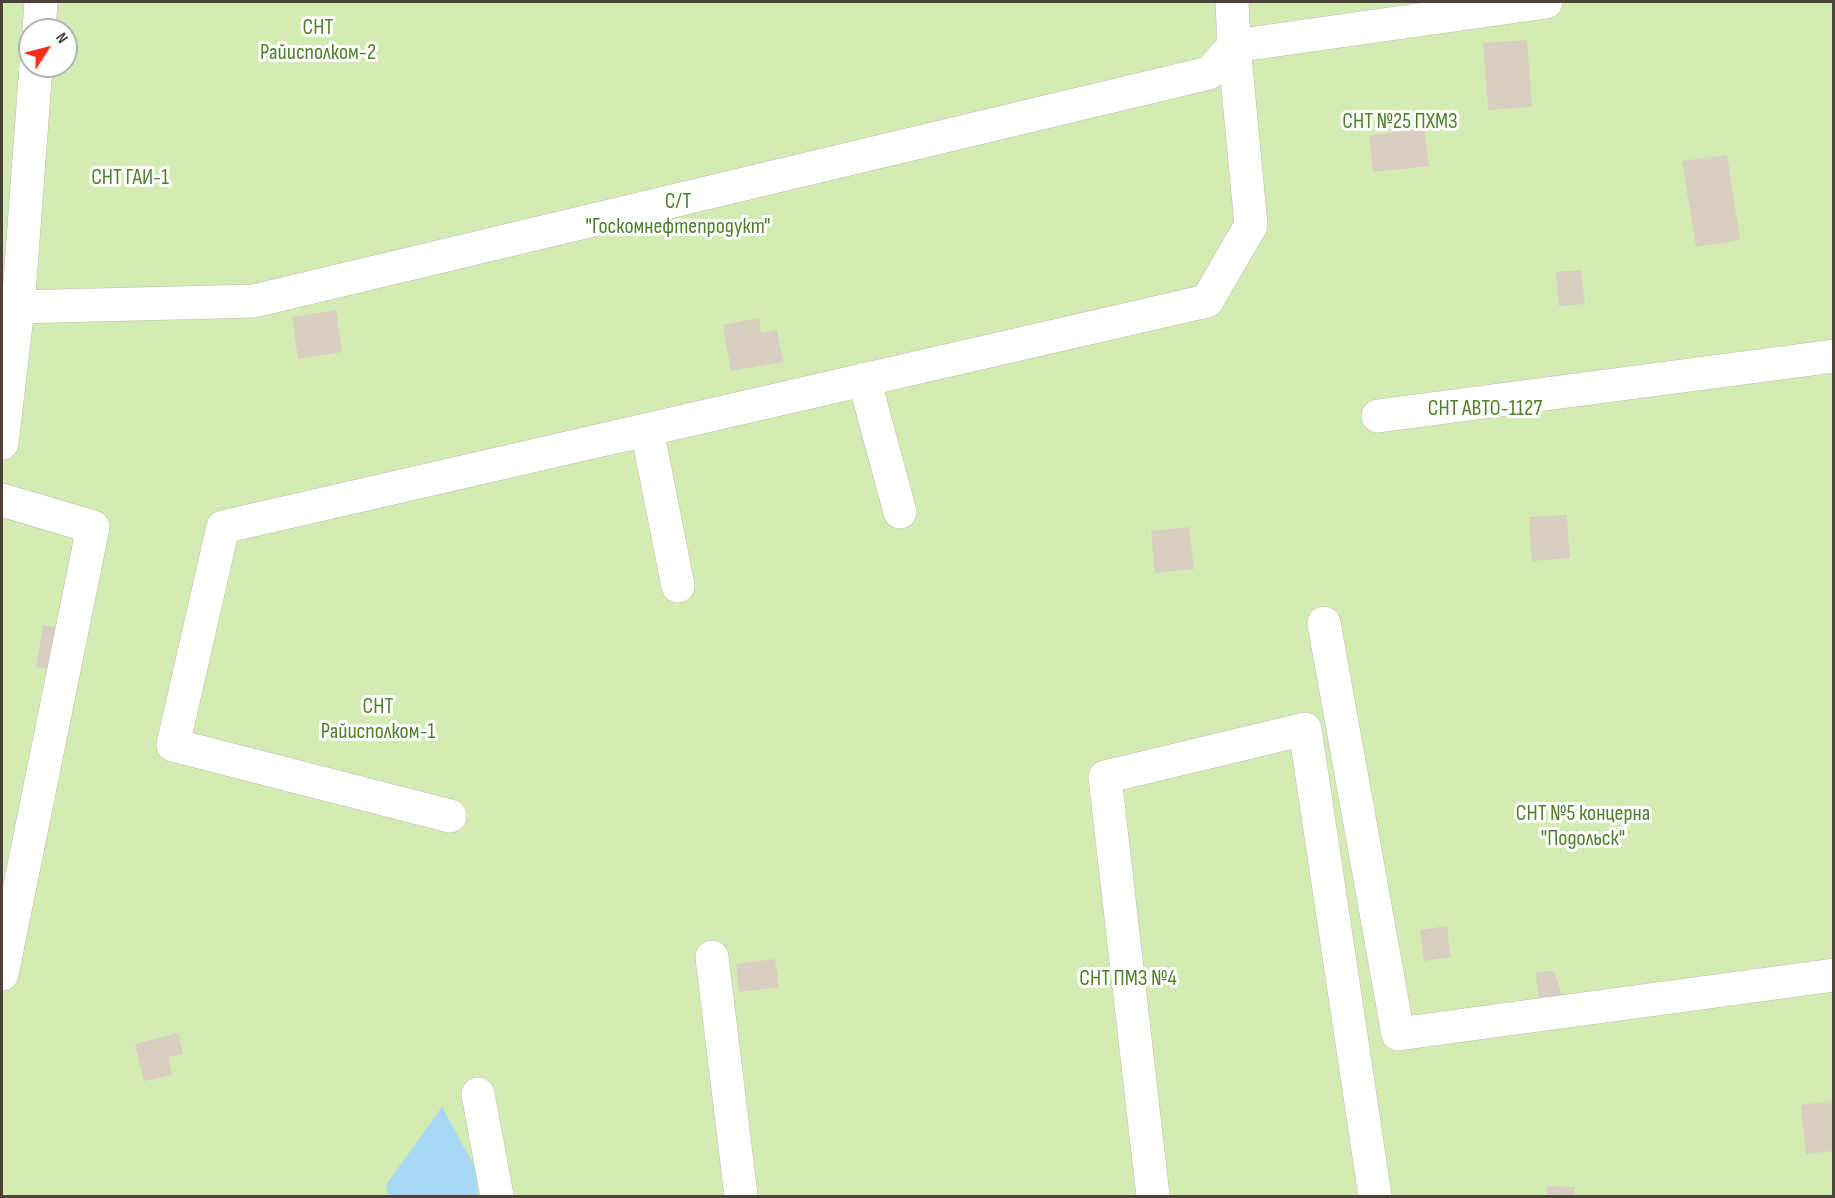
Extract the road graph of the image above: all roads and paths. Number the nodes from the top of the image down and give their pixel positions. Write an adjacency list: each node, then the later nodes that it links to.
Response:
1 (41, 2): 4 (lane)
2 (1232, 2): 5 (lane)
3 (1546, 2): 5 (lane)
4 (40, 18)
5 (1234, 46): 7 (lane); 9 (lane)
6 (35, 78): 7 (lane)
7 (18, 307): 12 (lane)
8 (1833, 356): 10 (lane)
9 (864, 380): 11 (lane); 14 (lane)
10 (1378, 416)
11 (647, 430): 15 (lane); 17 (lane)
12 (2, 443)
13 (2, 500): 19 (lane)
14 (900, 512)
15 (678, 586)
16 (1324, 623): 20 (lane)
17 (450, 816)
18 (712, 957): 23 (lane)
19 (2, 974)
20 (1833, 975)
21 (478, 1094): 22 (lane)
22 (497, 1197)
23 (741, 1197)
24 (1153, 1197): 25 (lane)
25 (1375, 1197)

